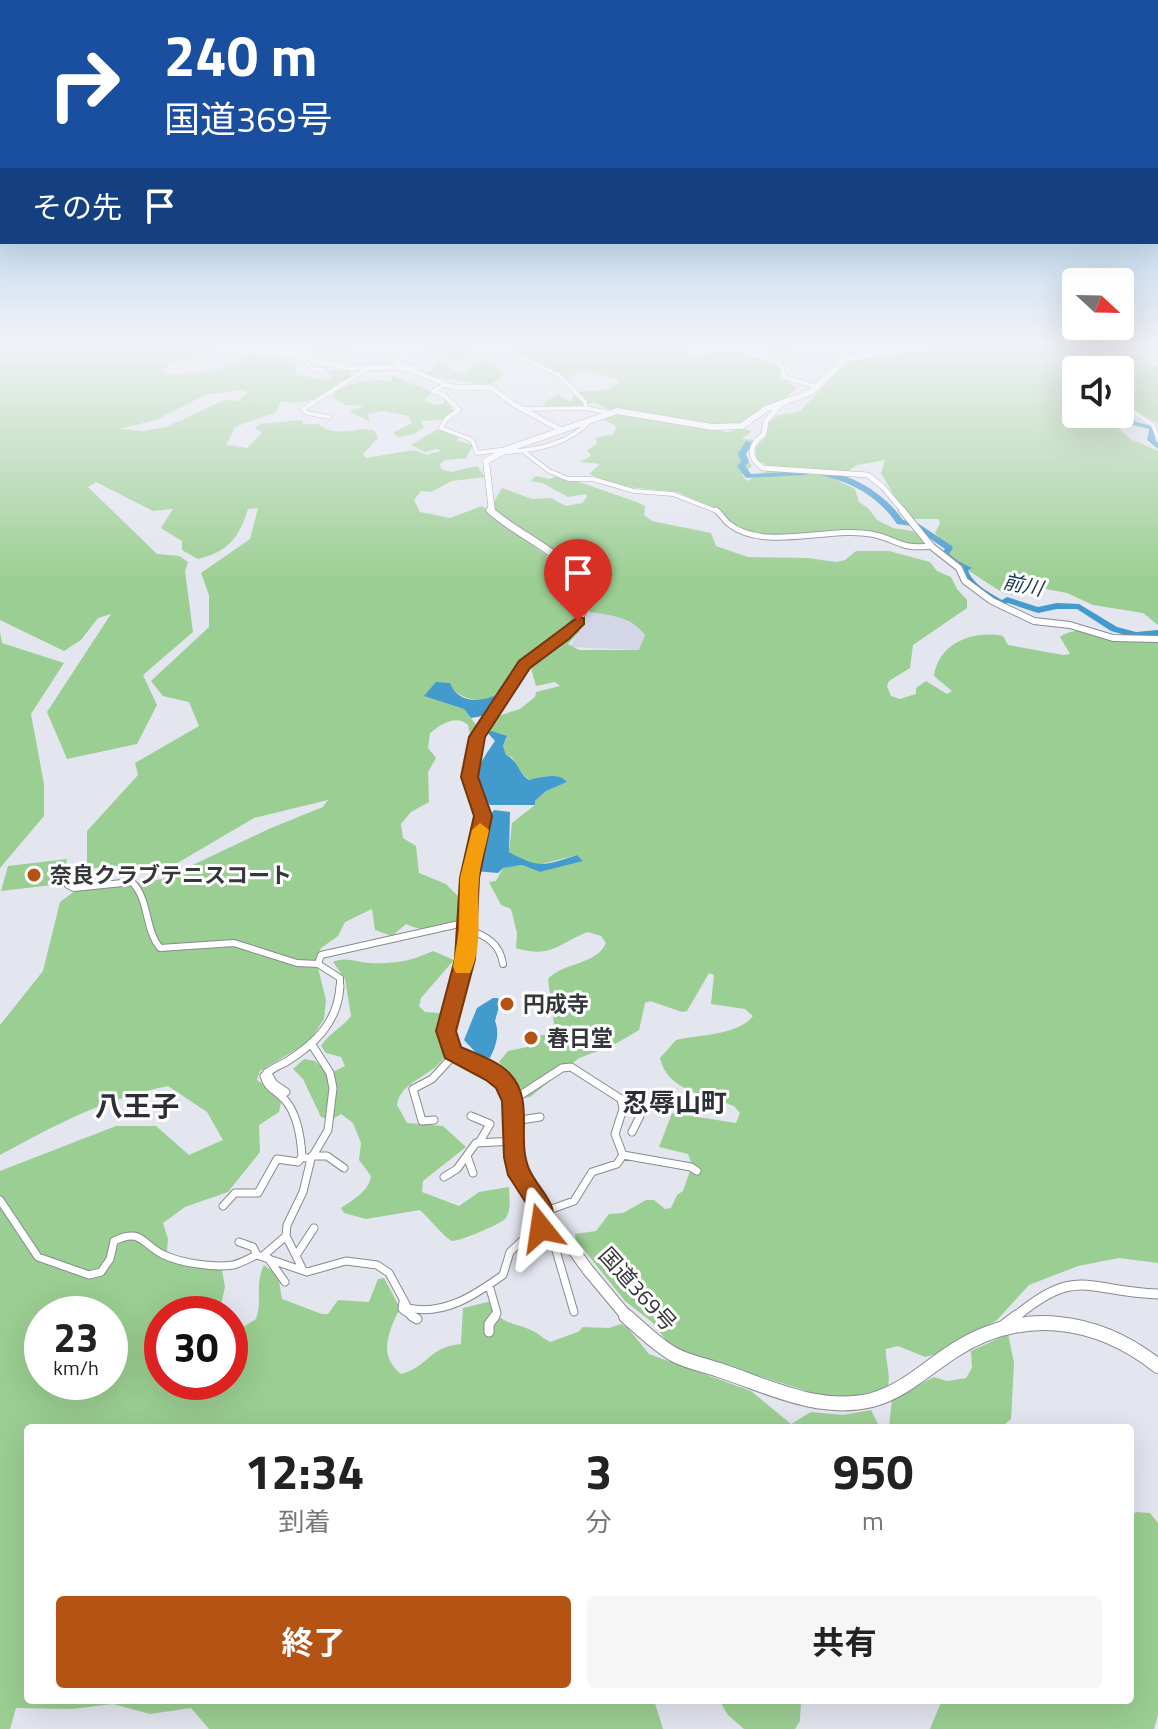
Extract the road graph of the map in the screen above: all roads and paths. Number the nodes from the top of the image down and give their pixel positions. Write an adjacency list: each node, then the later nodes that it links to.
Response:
1 (444, 423): 11 (street)
2 (548, 423): 8 (main road)
3 (582, 423): 8 (highway)
4 (588, 423): 10 (street)
5 (689, 423): 6 (highway)
6 (747, 423)
7 (766, 423): 16 (main road)
8 (561, 430): 14 (highway)
9 (589, 430): 10 (street)
10 (575, 435): 13 (street); 15 (street)
11 (467, 438): 12 (street); 14 (street)
12 (456, 439)
13 (583, 439)
14 (503, 451): 15 (street); 19 (highway)
15 (523, 451): 16 (street)
16 (931, 546): 17 (main road)
17 (1158, 639)
18 (68, 885): 20 (street)
19 (469, 926): 20 (street); 21 (street); 23 (highway)
20 (318, 964): 22 (street)
21 (503, 964)
22 (312, 1045): 24 (street); 39 (street)
23 (455, 1054): 27 (highway); 30 (street)
24 (267, 1072): 25 (street); 39 (street)
25 (286, 1092)
26 (621, 1099): 27 (street); 32 (street); 36 (street)
27 (513, 1100): 31 (highway, 国道369号)
28 (471, 1116): 33 (street)
29 (540, 1117): 31 (street)
30 (434, 1120)
31 (514, 1121): 34 (highway, 国道369号)
32 (632, 1132)
33 (480, 1141): 34 (street); 38 (street)
34 (515, 1141): 46 (highway, 国道369号)
35 (336, 1151): 37 (street)
36 (623, 1155): 41 (street); 46 (street)
37 (327, 1156): 39 (street); 40 (street)
38 (467, 1156): 42 (street); 43 (street)
39 (308, 1157): 45 (street); 48 (street)
40 (344, 1168)
41 (697, 1171)
42 (473, 1173)
43 (444, 1177)
44 (0, 1200): 51 (street)
45 (223, 1206)
46 (543, 1207): 54 (street); 57 (street); 59 (highway, 国道369号)
47 (314, 1228): 50 (street)
48 (286, 1236): 50 (street); 51 (street)
49 (239, 1242): 51 (street)
50 (297, 1254): 52 (street)
51 (263, 1256): 52 (street); 53 (street)
52 (302, 1268): 56 (street)
53 (285, 1282)
54 (489, 1285): 56 (street); 60 (street)
55 (1158, 1294): 59 (street)
56 (402, 1309): 58 (street)
57 (574, 1312)
58 (417, 1319)
59 (999, 1329): 61 (highway, 国道369号)
60 (489, 1332)
61 (1158, 1366)

